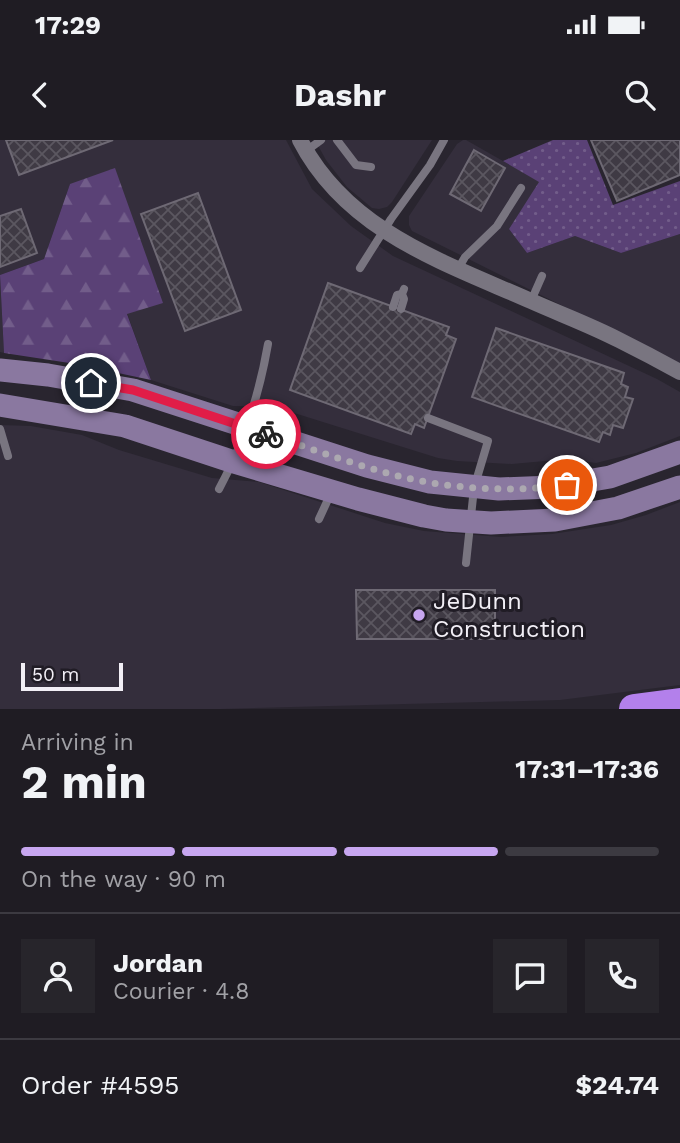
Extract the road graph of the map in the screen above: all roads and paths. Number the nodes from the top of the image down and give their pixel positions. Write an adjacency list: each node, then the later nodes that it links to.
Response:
1 (321, 140): 4 (lane)
2 (337, 140): 5 (lane)
3 (444, 140): 7 (lane)
4 (303, 146): 7 (street)
5 (371, 167)
6 (521, 188): 9 (lane)
7 (384, 231): 8 (lane); 9 (street)
8 (360, 268)
9 (458, 269): 12 (street)
10 (542, 276): 12 (lane)
11 (403, 291): 13 (lane)
12 (531, 301): 16 (street)
13 (397, 308)
14 (268, 344): 19 (lane)
15 (0, 370): 19 (main road)
16 (680, 372)
17 (0, 405): 23 (main road)
18 (428, 418): 24 (lane)
19 (247, 428): 23 (lane); 24 (main road)
20 (0, 429): 22 (lane)
21 (680, 452): 24 (main road)
22 (8, 456)
23 (234, 461): 26 (lane); 27 (main road)
24 (474, 488): 29 (lane)
25 (680, 488): 29 (main road)
26 (219, 489)
27 (332, 491): 28 (lane); 29 (main road)
28 (319, 519)
29 (470, 523): 30 (lane)
30 (466, 563)
31 (680, 703): 32 (highway)
32 (634, 709)

